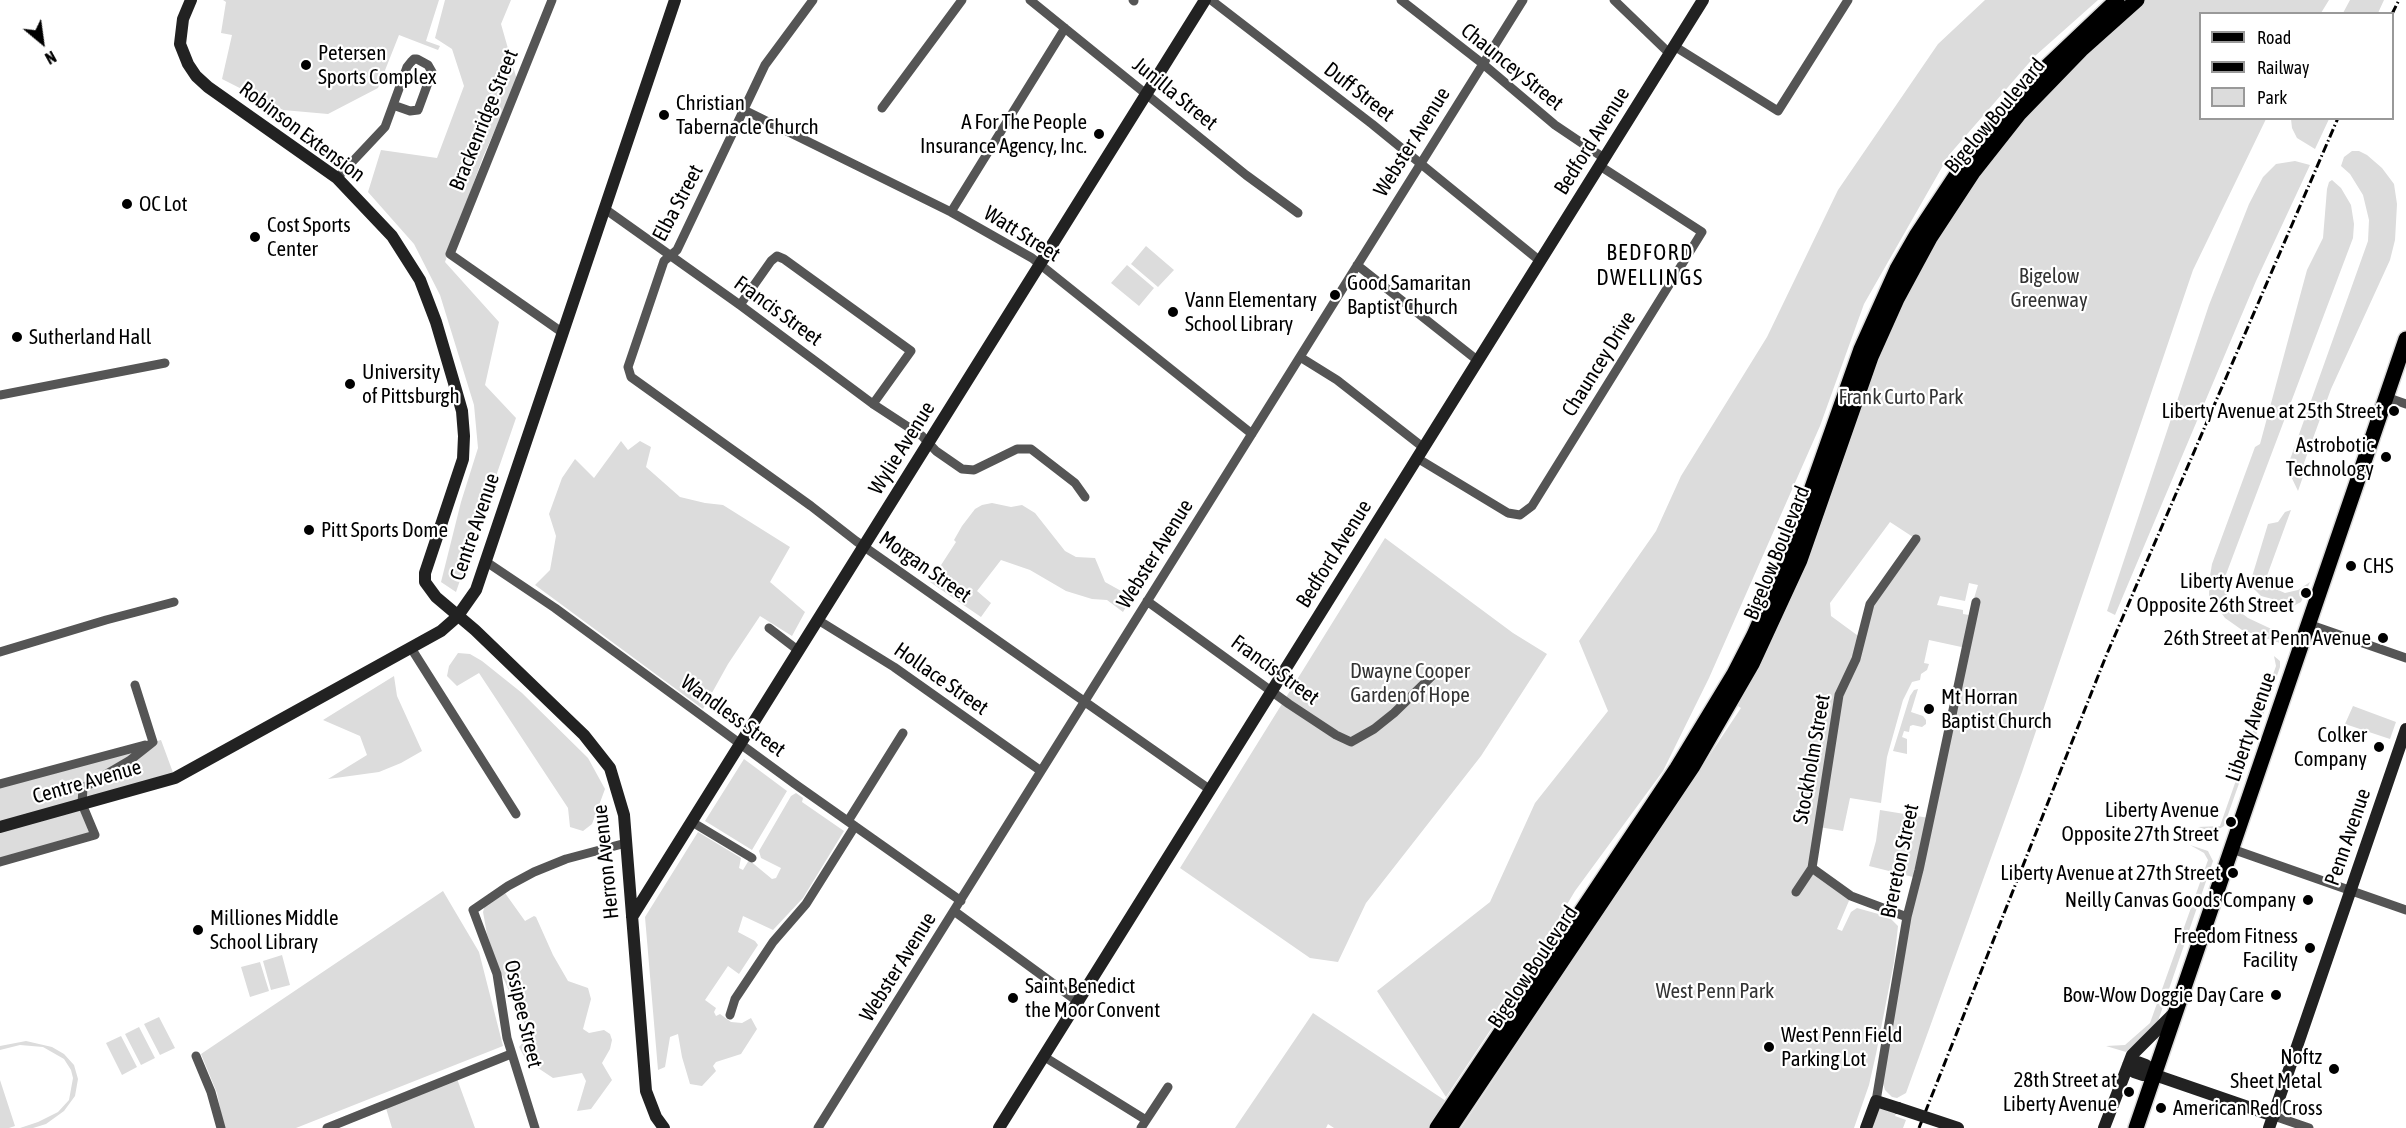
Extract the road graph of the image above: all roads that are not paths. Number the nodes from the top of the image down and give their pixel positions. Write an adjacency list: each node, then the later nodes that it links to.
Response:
1 (191, 0): 25 (street, Robinson Extension)
2 (552, 0): 34 (street, Brackenridge Street)
3 (675, 0): 26 (street, Centre Avenue)
4 (813, 0): 22 (street, Elba Street)
5 (962, 0): 21 (street)
6 (1030, 0): 16 (street, Junilla Street)
7 (1205, 0): 19 (street, Wylie Avenue)
8 (1211, 0): 24 (street, Duff Street)
9 (1401, 0): 18 (street, Chauncey Street)
10 (1523, 0): 18 (street, Webster Avenue)
11 (1614, 0): 17 (street)
12 (1703, 0): 17 (street, Bedford Avenue)
13 (1848, 0): 17 (street)
14 (2117, 0): 108 (main road, Bigelow Boulevard)
15 (2137, 0): 109 (main road, Bigelow Boulevard)
16 (1065, 28): 19 (street, Junilla Street); 27 (street)
17 (1672, 50): 23 (street, Bedford Avenue)
18 (1483, 64): 23 (street, Chauncey Street); 24 (street, Webster Avenue)
19 (1146, 94): 28 (street, Junilla Street); 31 (street, Wylie Avenue)
20 (393, 105): 20 (street); 25 (street)
21 (882, 108)
22 (744, 110): 27 (street, Watt Street); 29 (street, Elba Street)
23 (1602, 162): 30 (street, Bedford Avenue); 46 (street, Chauncey Drive)
24 (1420, 163): 30 (street, Duff Street); 32 (street, Webster Avenue)
25 (337, 178): 54 (street, Robinson Extension)
26 (605, 209): 29 (street, Francis Street); 34 (street, Centre Avenue)
27 (951, 212): 31 (street, Watt Street)
28 (1298, 213)
29 (671, 256): 33 (street, Francis Street); 39 (street, Elba Street)
30 (1540, 261): 37 (street, Bedford Avenue)
31 (1040, 264): 44 (street, Watt Street); 45 (street, Wylie Avenue)
32 (1357, 265): 36 (street, Webster Avenue); 37 (street)
33 (740, 305): 42 (street, Francis Street); 42 (street)
34 (563, 333): 50 (street, Centre Avenue)
35 (2406, 339): 41 (main road, Liberty Avenue)
36 (1300, 357): 44 (street, Webster Avenue); 46 (street)
37 (1478, 360): 46 (street, Bedford Avenue)
38 (165, 363): 40 (street)
39 (628, 367): 49 (street, Morgan Street)
40 (0, 394)
41 (2385, 397): 43 (street); 56 (main road, Liberty Avenue)
42 (873, 404): 45 (street, Francis Street)
43 (2406, 404)
44 (1252, 434): 52 (street, Webster Avenue)
45 (928, 443): 47 (street, Francis Street); 49 (street, Wylie Avenue)
46 (1421, 453): 64 (street, Bedford Avenue)
47 (1085, 497)
48 (1916, 539): 82 (street, Stockholm Street)
49 (864, 546): 55 (street, Wylie Avenue); 65 (street, Morgan Street)
50 (485, 561): 54 (street, Centre Avenue); 69 (street, Wandless Street)
51 (174, 602): 60 (street)
52 (1147, 602): 64 (street, Francis Street); 65 (street, Webster Avenue)
53 (1976, 602): 89 (street, Brereton Street)
54 (457, 617): 58 (street, Centre Avenue); 78 (street, Herron Avenue)
55 (818, 620): 59 (street, Wylie Avenue); 70 (street, Hollace Street)
56 (2308, 624): 61 (street); 79 (main road, Liberty Avenue)
57 (769, 628): 59 (street)
58 (411, 648): 73 (street, Centre Avenue); 74 (street)
59 (799, 651): 69 (street, Wylie Avenue)
60 (0, 652)
61 (2406, 658)
62 (1437, 671): 64 (street, Francis Street)
63 (135, 685): 68 (street)
64 (1272, 691): 72 (street, Bedford Avenue)
65 (1085, 702): 70 (street, Webster Avenue); 72 (street, Morgan Street)
66 (2406, 729): 84 (street, Penn Avenue)
67 (903, 733): 76 (street)
68 (153, 742): 71 (street); 73 (street)
69 (741, 744): 75 (street, Wylie Avenue); 76 (street, Wandless Street)
70 (1041, 771): 85 (street, Webster Avenue)
71 (0, 784)
72 (1209, 789): 90 (street, Bedford Avenue)
73 (82, 804): 77 (street, Centre Avenue); 81 (street)
74 (516, 813)
75 (692, 822): 80 (street); 88 (street, Wylie Avenue)
76 (851, 824): 85 (street, Wandless Street); 92 (street)
77 (0, 827)
78 (626, 843): 88 (street, Herron Avenue); 93 (street, Ossipee Street)
79 (2232, 849): 84 (street); 91 (main road, Liberty Avenue)
80 (752, 858)
81 (0, 862)
82 (1812, 868): 83 (street, Stockholm Street); 89 (street)
83 (1796, 892)
84 (2350, 892): 86 (street); 100 (street, Penn Avenue)
85 (961, 901): 87 (street, Webster Avenue)
86 (2406, 910)
87 (954, 911): 90 (street); 106 (street, Webster Avenue)
88 (632, 917): 105 (street, Herron Avenue)
89 (1907, 917): 99 (street, Brereton Street)
90 (1077, 1001): 95 (street, Bedford Avenue)
91 (2175, 1012): 96 (street); 97 (main road, Liberty Avenue)
92 (730, 1015)
93 (511, 1054): 103 (street); 104 (street, Ossipee Street)
94 (196, 1056): 102 (street)
95 (1043, 1056): 101 (street); 107 (street, Bedford Avenue)
96 (2128, 1065): 97 (street); 112 (street)
97 (2155, 1075): 100 (street); 113 (main road, Liberty Avenue)
98 (1168, 1087): 101 (street)
99 (1876, 1101): 110 (street, Brereton Street); 111 (street, bridge)
100 (2272, 1122): 114 (street)
101 (1144, 1124)
102 (220, 1128)
103 (327, 1128)
104 (536, 1128)
105 (663, 1128)
106 (818, 1128)
107 (999, 1128)
108 (1437, 1128)
109 (1450, 1128)
110 (1866, 1128)
111 (1958, 1128)
112 (2104, 1128)
113 (2136, 1128)
114 (2309, 1128)

